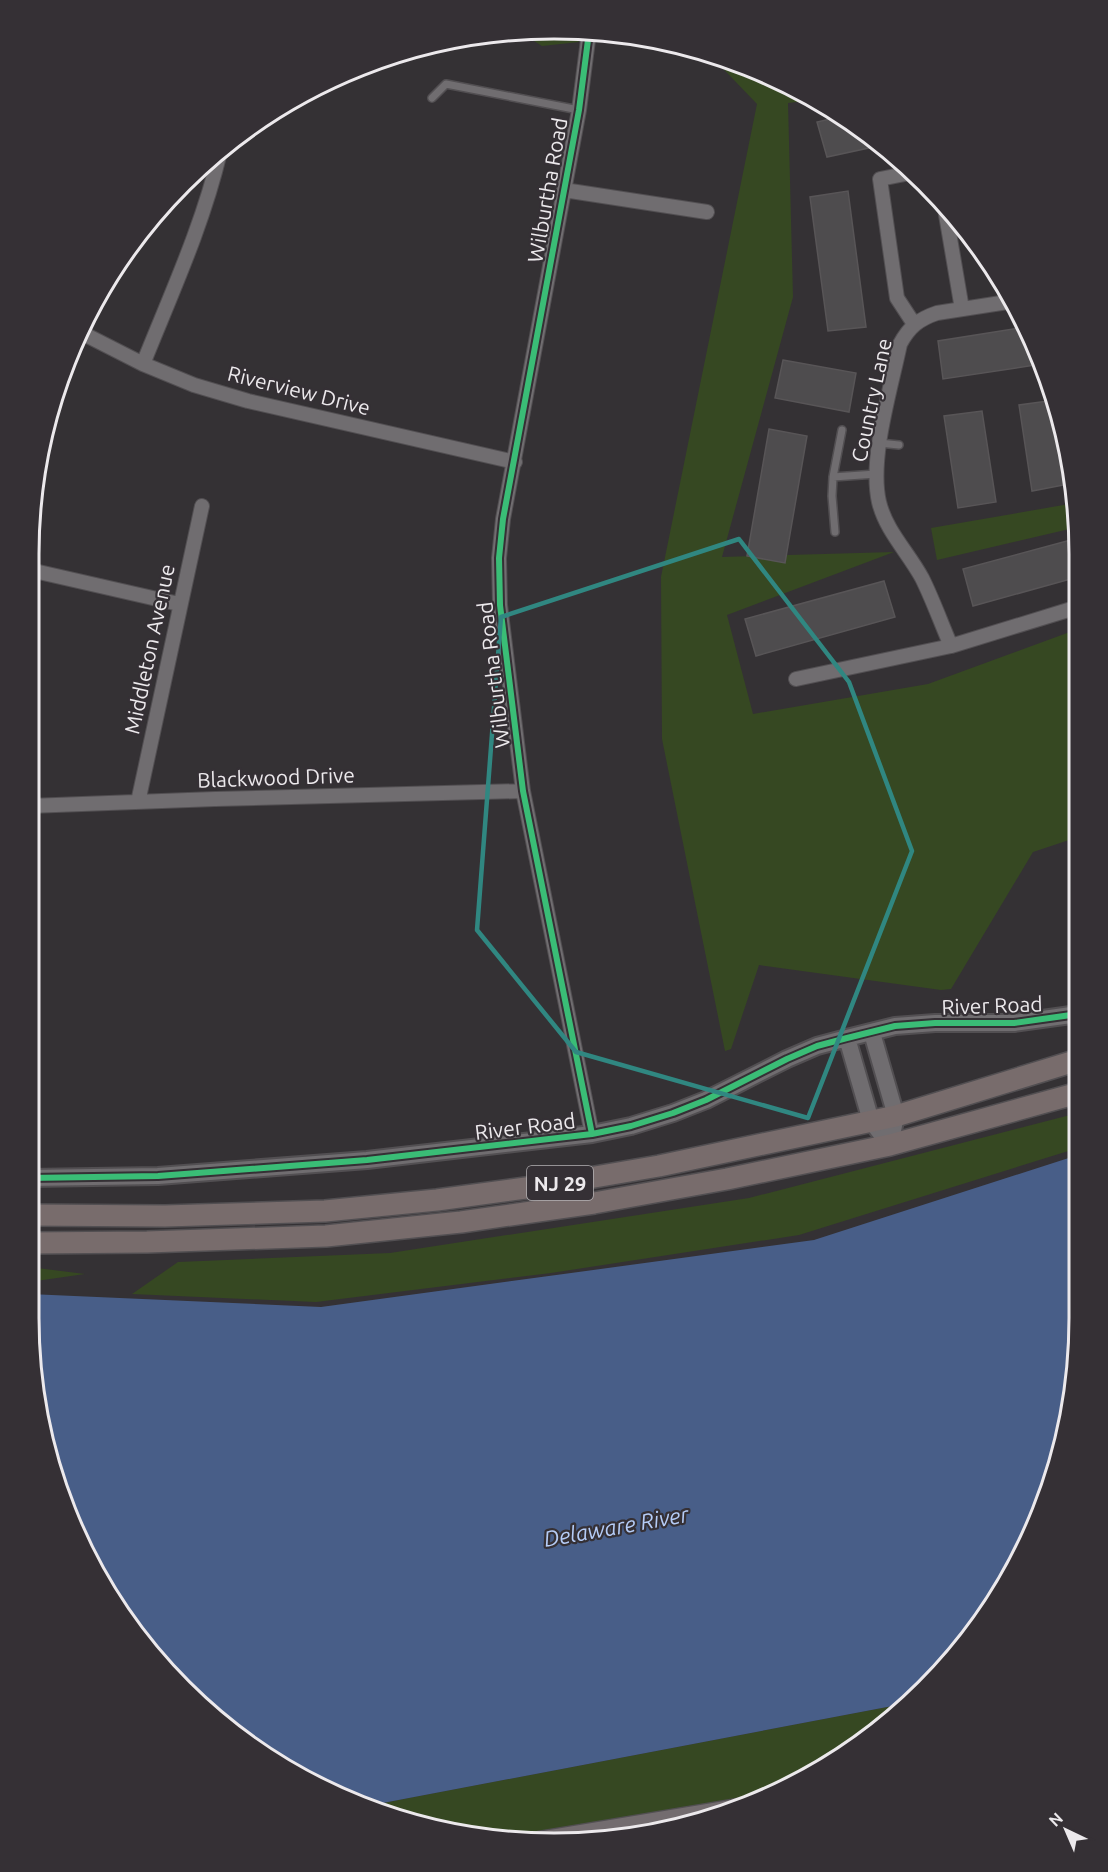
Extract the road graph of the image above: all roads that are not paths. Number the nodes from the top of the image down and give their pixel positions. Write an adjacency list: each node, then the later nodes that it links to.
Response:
1 (588, 40): 3 (street, Wilburtha Road)
2 (432, 98): 3 (lane)
3 (579, 110): 6 (street, Wilburtha Road)
4 (217, 164): 13 (street)
5 (902, 175): 11 (street)
6 (564, 190): 7 (street); 17 (street, Wilburtha Road)
7 (707, 212)
8 (947, 221): 10 (street)
9 (1004, 303): 10 (street, Country Lane)
10 (962, 309): 11 (street, Country Lane)
11 (914, 324): 15 (street, Country Lane)
12 (88, 336): 13 (street, Riverview Drive)
13 (143, 364): 17 (street, Riverview Drive)
14 (842, 430): 19 (lane)
15 (879, 443): 16 (lane); 18 (street, Country Lane)
16 (899, 445)
17 (514, 462): 27 (street, Wilburtha Road)
18 (876, 474): 19 (lane); 25 (street, Country Lane)
19 (833, 477): 21 (lane)
20 (202, 506): 23 (street, Middleton Avenue)
21 (835, 532)
22 (39, 572): 23 (street)
23 (179, 604): 28 (street, Middleton Avenue)
24 (1069, 610): 25 (street)
25 (951, 646): 26 (street)
26 (796, 679)
27 (523, 791): 28 (street, Blackwood Drive); 37 (street, Wilburtha Road)
28 (138, 802): 29 (street, Blackwood Drive)
29 (39, 806)
30 (1069, 1015): 31 (street, River Road)
31 (872, 1032): 32 (street, River Road); 35 (street)
32 (847, 1038): 36 (street); 37 (street, River Road)
33 (1069, 1062): 35 (highway, NJ 29)
34 (1069, 1095): 38 (highway, NJ 29)
35 (896, 1116): 36 (highway, NJ 29); 38 (street)
36 (871, 1121): 38 (street); 40 (highway, NJ 29)
37 (592, 1134): 39 (street, River Road)
38 (890, 1145): 41 (highway, NJ 29)
39 (39, 1179)
40 (39, 1215)
41 (39, 1243)

